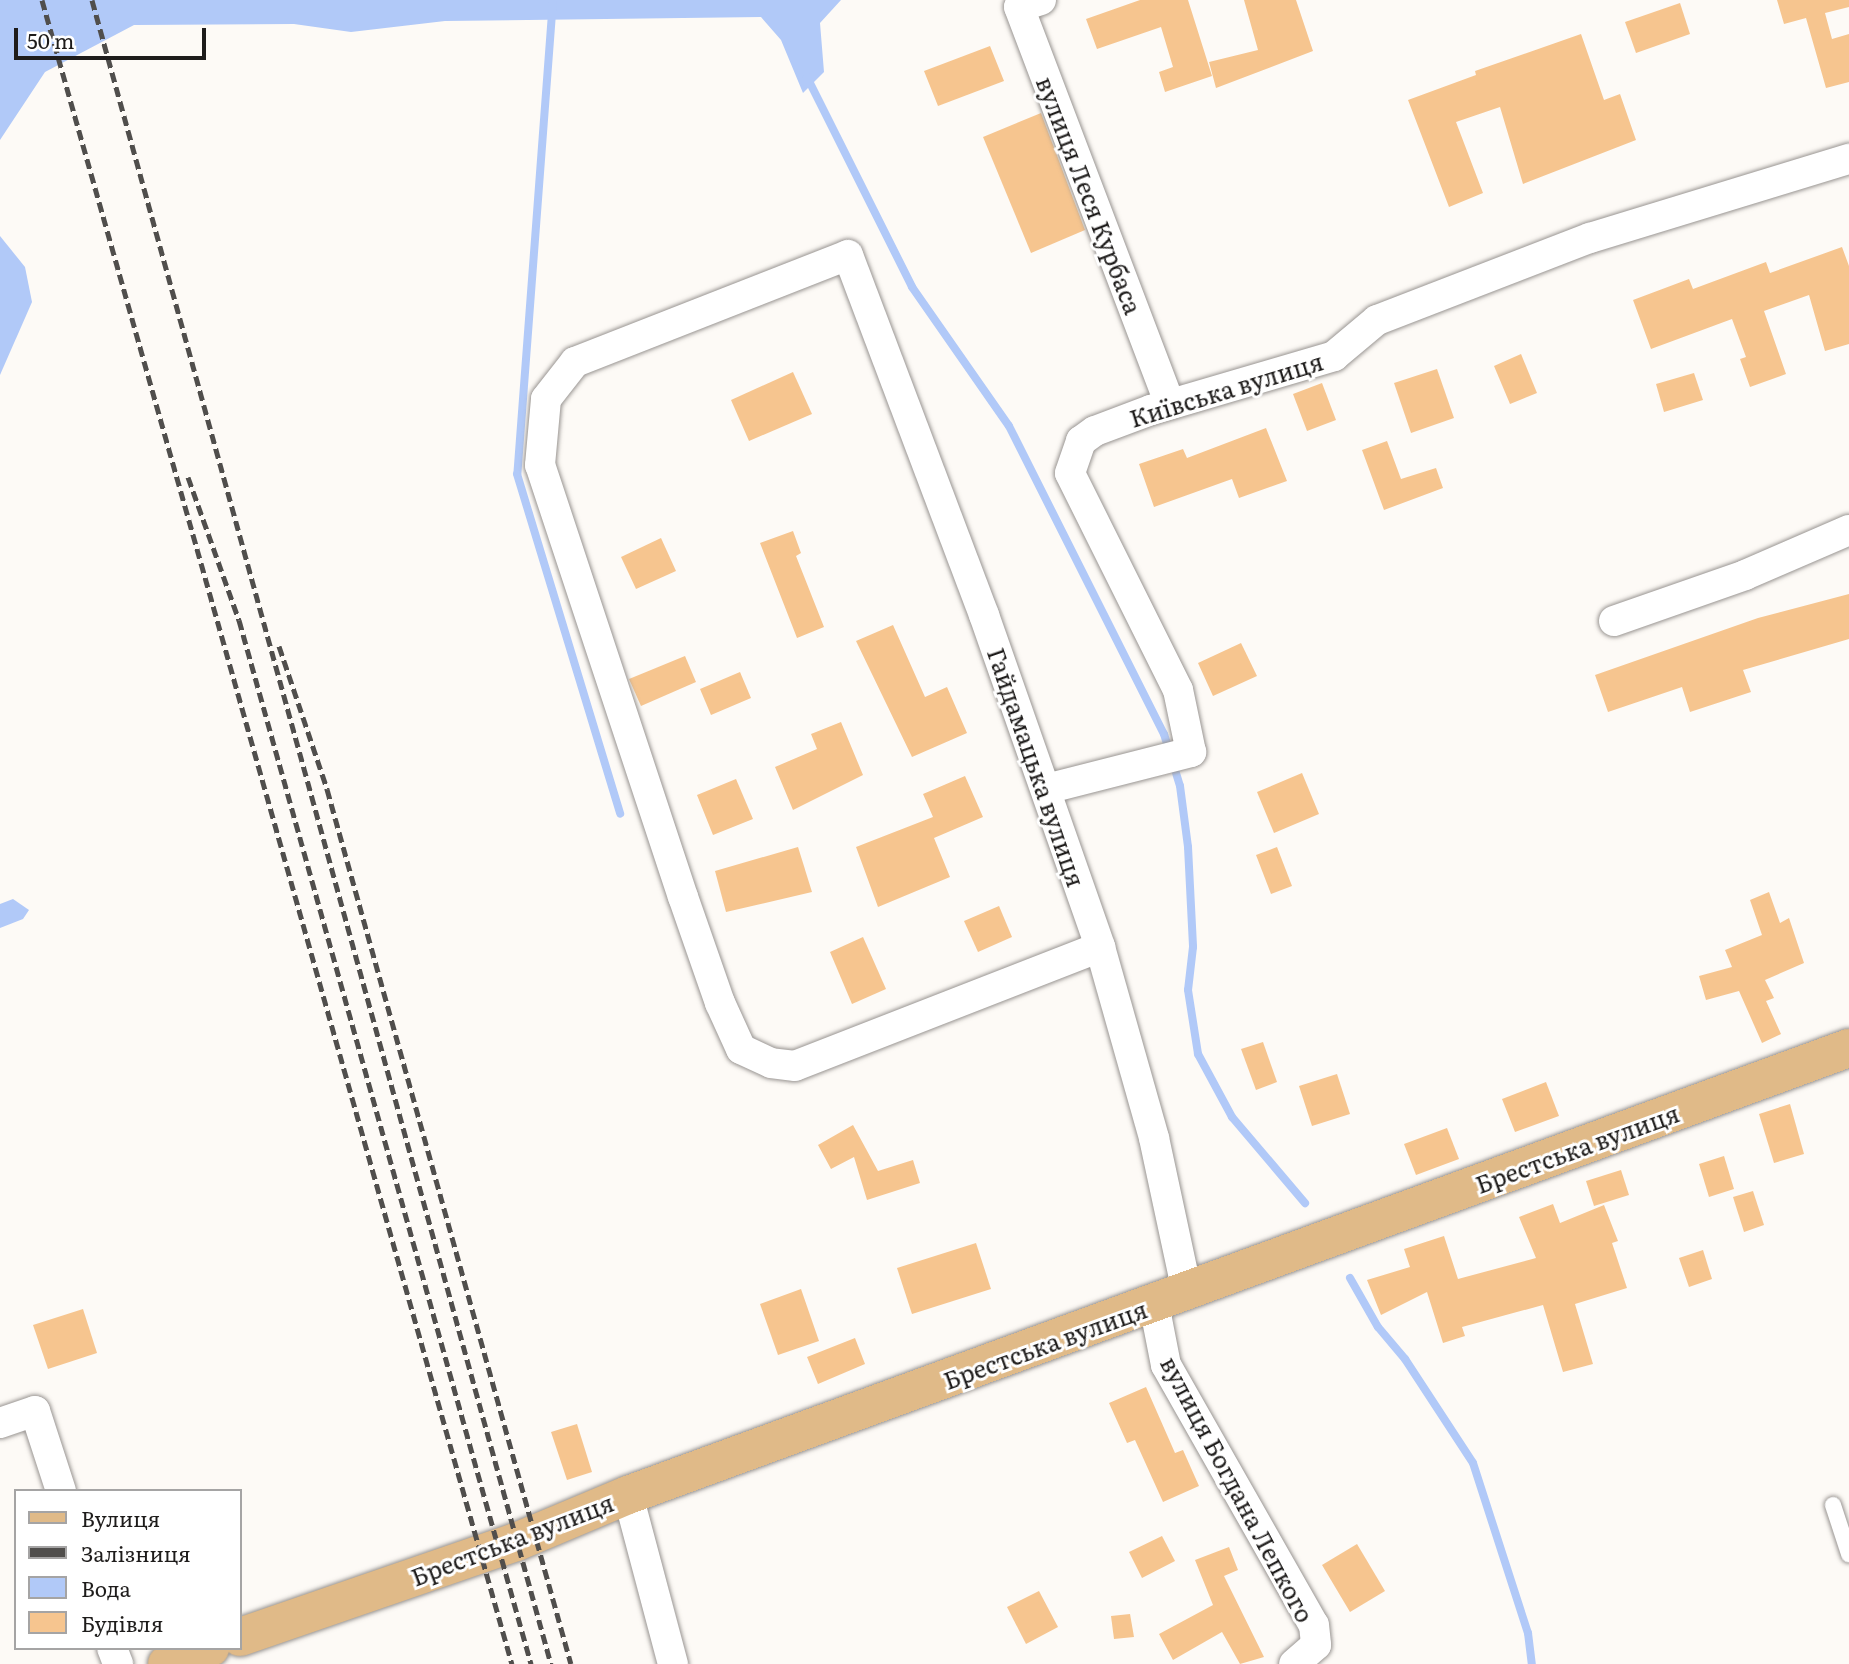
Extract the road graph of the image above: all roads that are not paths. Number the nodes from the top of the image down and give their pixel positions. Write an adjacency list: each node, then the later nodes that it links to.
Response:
1 (1041, 0): 3 (street, вулиця Леся Курбаса)
2 (1849, 159): 3 (street, Київська вулиця)
3 (1170, 404): 6 (street, Київська вулиця)
4 (1849, 530): 5 (street)
5 (1614, 621)
6 (1046, 789): 7 (street, Гайдамацька вулиця); 7 (street, Гайдамацька вулиця)
7 (1100, 947): 9 (street, Гайдамацька вулиця)
8 (1849, 1048): 9 (main road, Брестська вулиця)
9 (1170, 1298): 12 (main road, Брестська вулиця); 19 (street, вулиця Богдана Лепкого)
10 (0, 1423): 11 (street)
11 (60, 1489)
12 (628, 1495): 15 (main road, Брестська вулиця); 18 (street)
13 (1833, 1505): 14 (lane)
14 (1849, 1553)
15 (242, 1636)
16 (205, 1650): 17 (main road)
17 (167, 1664)
18 (673, 1664)
19 (1294, 1664)

